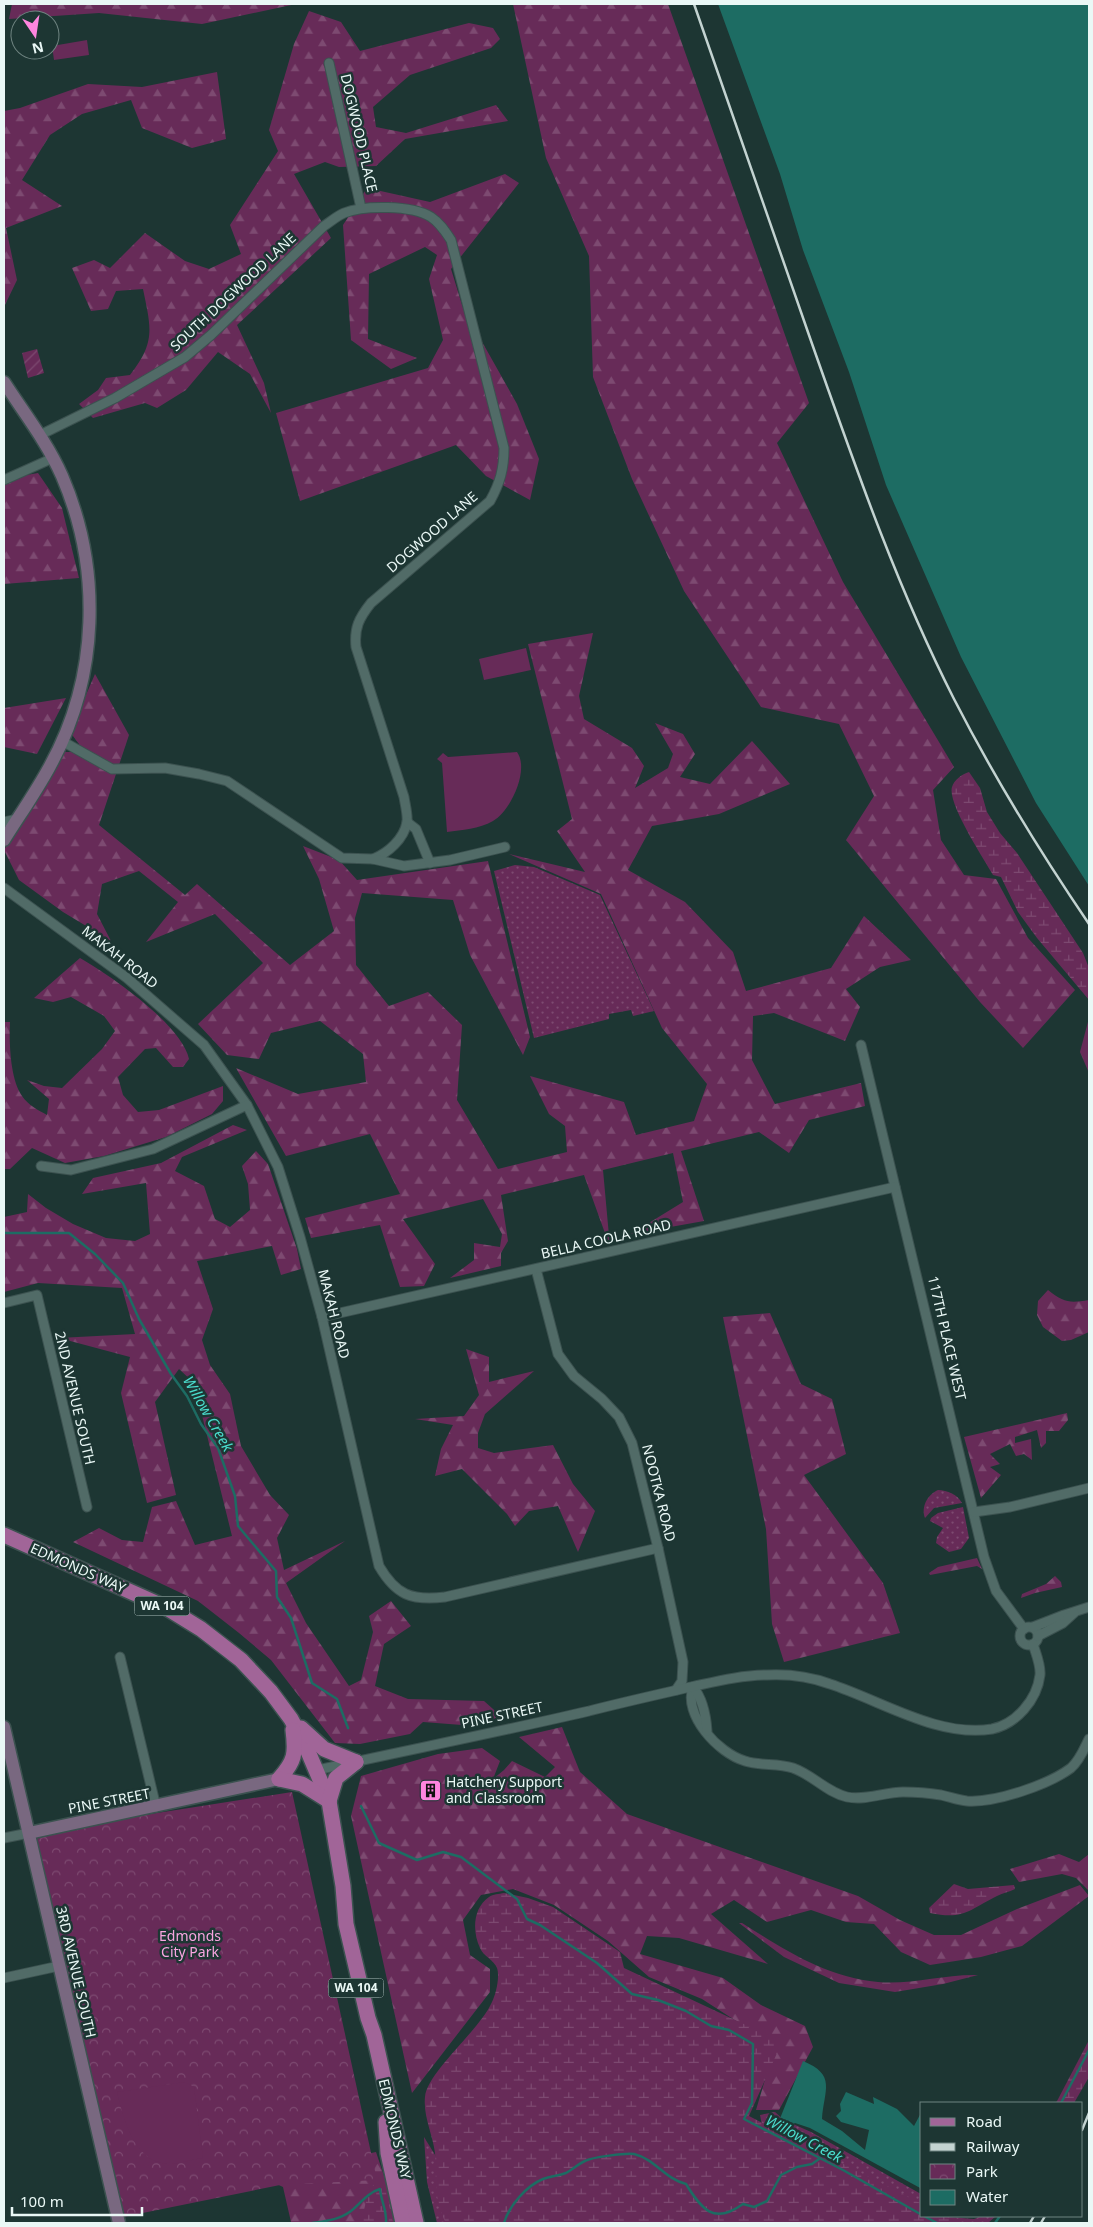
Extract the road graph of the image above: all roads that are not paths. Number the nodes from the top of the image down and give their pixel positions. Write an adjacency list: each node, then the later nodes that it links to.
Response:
1 (329, 63): 2 (street, DOGWOOD PLACE)
2 (361, 208): 4 (street, SOUTH DOGWOOD LANE); 10 (street, DOGWOOD LANE)
3 (4, 382): 4 (street)
4 (40, 435): 5 (street)
5 (53, 458): 6 (street); 7 (street)
6 (4, 480)
7 (62, 741): 8 (street); 13 (street)
8 (17, 819): 9 (street); 11 (street)
9 (4, 822)
10 (407, 822): 13 (street); 14 (street)
11 (4, 840)
12 (505, 847): 14 (street)
13 (373, 859): 14 (street)
14 (430, 863)
15 (4, 888): 17 (street, MAKAH ROAD)
16 (861, 1045): 19 (street, 117TH PLACE WEST)
17 (247, 1105): 18 (street); 22 (street, MAKAH ROAD)
18 (41, 1166)
19 (895, 1187): 20 (street, BELLA COOLA ROAD); 25 (street, 117TH PLACE WEST)
20 (536, 1269): 22 (street, BELLA COOLA ROAD); 27 (street, NOOTKA ROAD)
21 (4, 1304): 24 (street, 2ND AVENUE SOUTH)
22 (322, 1316): 27 (street, MAKAH ROAD)
23 (1089, 1488): 25 (street)
24 (86, 1507)
25 (974, 1512): 30 (street, 117TH PLACE WEST)
26 (4, 1535): 35 (main road, EDMONDS WAY / WA 104)
27 (658, 1548): 34 (street, NOOTKA ROAD)
28 (1089, 1607): 29 (street)
29 (1074, 1612): 30 (street); 31 (street)
30 (1028, 1628): 31 (street); 31 (street)
31 (1036, 1640): 33 (street, PINE STREET)
32 (120, 1657): 42 (street)
33 (693, 1687): 34 (street, PINE STREET); 37 (street)
34 (676, 1690): 38 (street, PINE STREET)
35 (291, 1719): 38 (main road); 39 (main road, EDMONDS WAY / WA 104); 40 (main road)
36 (4, 1727): 44 (street, 3RD AVENUE SOUTH)
37 (1089, 1739)
38 (356, 1762): 39 (street, PINE STREET); 41 (main road)
39 (317, 1770): 41 (main road, EDMONDS WAY / WA 104)
40 (279, 1780): 41 (main road); 42 (street, PINE STREET)
41 (329, 1800): 43 (main road, EDMONDS WAY / WA 104)
42 (156, 1807): 44 (street, PINE STREET)
43 (332, 1822): 48 (main road, WA 104); 52 (main road, EDMONDS WAY / WA 104)
44 (29, 1833): 45 (street, PINE STREET); 46 (street, 3RD AVENUE SOUTH)
45 (4, 1838)
46 (59, 1966): 47 (street); 49 (street, 3RD AVENUE SOUTH)
47 (4, 1978)
48 (386, 2120): 50 (main road, WA 104); 51 (main road, WA 104)
49 (119, 2223)
50 (403, 2223)
51 (410, 2223)
52 (416, 2223)

